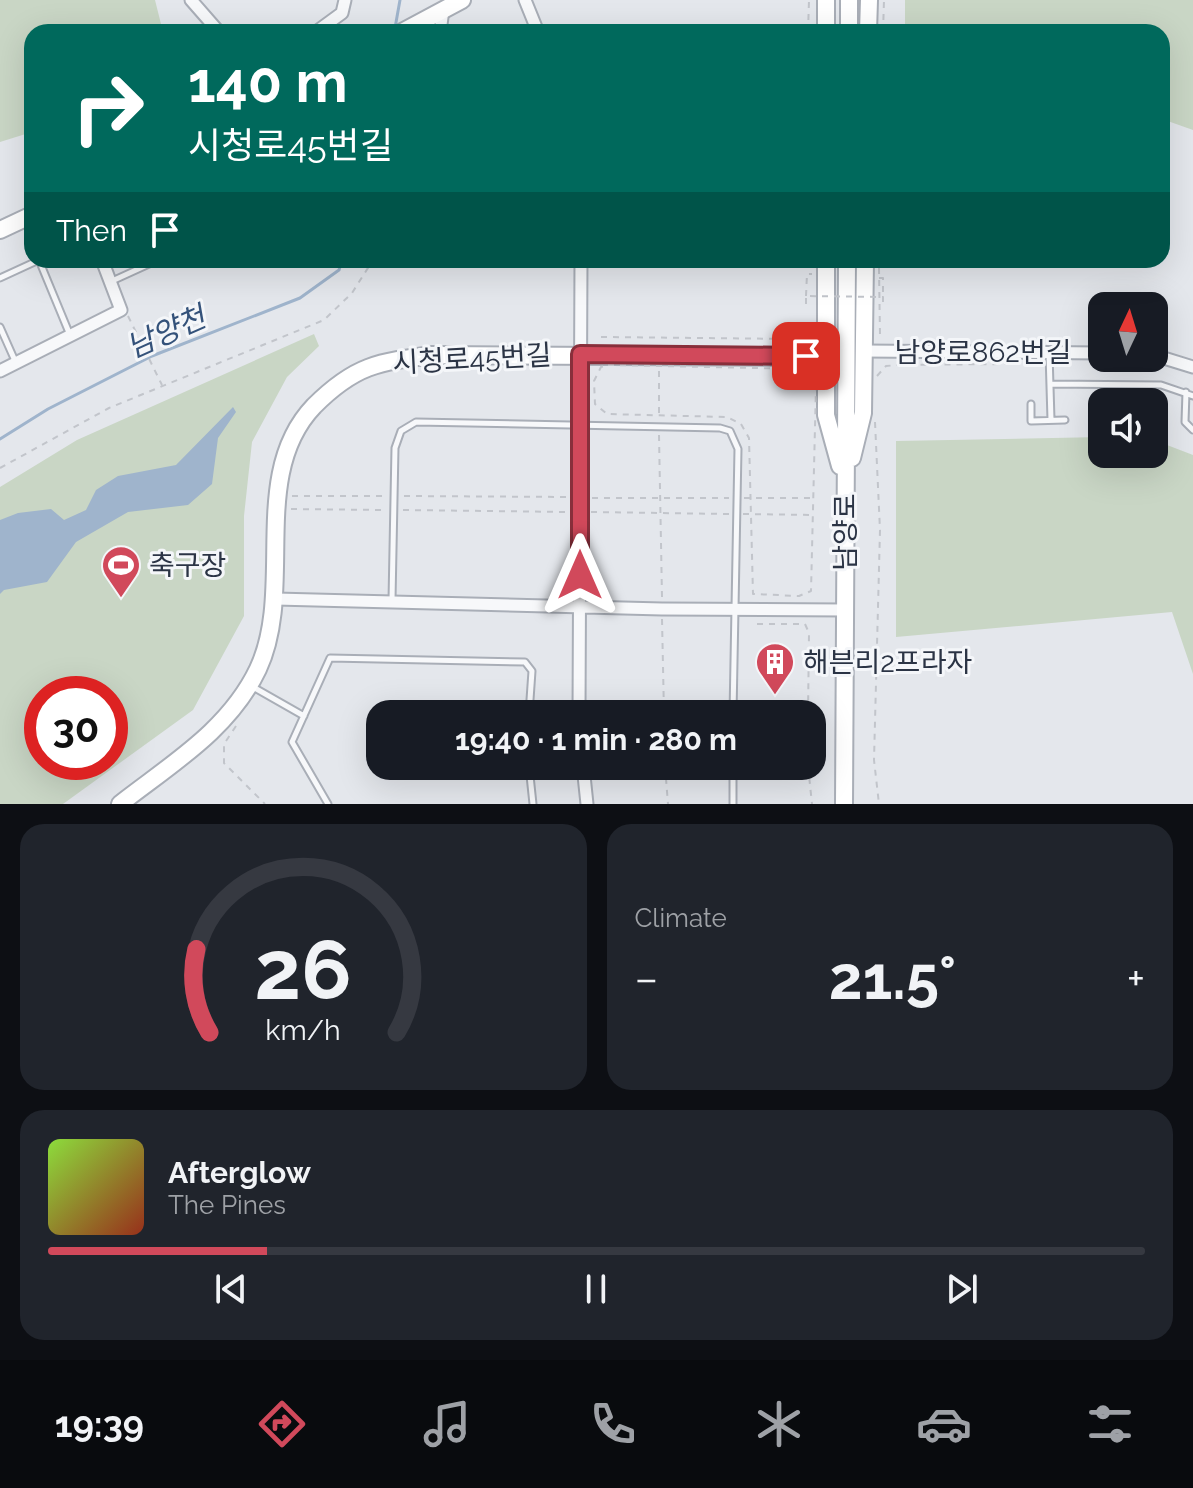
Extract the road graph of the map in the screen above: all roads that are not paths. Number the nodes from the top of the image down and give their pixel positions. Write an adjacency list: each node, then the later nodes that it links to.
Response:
1 (191, 0): 9 (street)
2 (345, 0): 10 (street)
3 (462, 0): 8 (main road)
4 (525, 0): 13 (street)
5 (826, 0): 14 (main road)
6 (849, 0): 15 (main road)
7 (869, 0): 16 (main road)
8 (443, 10): 11 (main road); 12 (street)
9 (212, 24)
10 (327, 24)
11 (416, 24)
12 (441, 24)
13 (535, 24)
14 (826, 24)
15 (849, 24)
16 (868, 24)
17 (24, 219): 18 (main road)
18 (0, 230)
19 (24, 267): 27 (lane)
20 (42, 268): 30 (lane)
21 (105, 268): 28 (street)
22 (141, 268): 28 (lane)
23 (581, 268): 34 (street)
24 (826, 268): 35 (main road)
25 (847, 268): 48 (main road, 남양로)
26 (865, 268): 31 (main road)
27 (0, 278)
28 (111, 282): 30 (street)
29 (0, 327): 37 (lane)
30 (70, 335): 37 (street)
31 (864, 351): 32 (street, 남양로862번길); 48 (main road)
32 (1049, 352): 33 (street, 남양로862번길); 40 (lane)
33 (1088, 353)
34 (580, 354): 35 (main road, 시청로45번길); 46 (street); 49 (main road, 시청로45번길)
35 (826, 357): 48 (main road)
36 (1168, 359): 38 (street)
37 (16, 363): 39 (street)
38 (1193, 367)
39 (0, 371)
40 (1050, 384): 41 (lane); 44 (lane)
41 (1186, 392): 42 (lane); 47 (lane)
42 (1193, 396)
43 (1031, 404): 44 (lane)
44 (1051, 420): 45 (lane)
45 (1065, 420)
46 (581, 426): 50 (lane); 51 (street); 52 (lane)
47 (1193, 430)
48 (845, 487): 53 (main road, 남양로)
49 (276, 599): 50 (street); 54 (main road, 시청로45번길)
50 (392, 602): 51 (street)
51 (580, 607): 52 (street); 56 (street)
52 (738, 610): 53 (street); 57 (lane)
53 (845, 610): 67 (main road, 남양로)
54 (249, 685): 58 (lane); 62 (main road, 시청로45번길)
55 (530, 700): 58 (lane)
56 (579, 700)
57 (734, 700)
58 (304, 716): 63 (lane)
59 (530, 780): 64 (lane)
60 (584, 780): 65 (street)
61 (733, 780): 66 (lane)
62 (120, 804)
63 (328, 804)
64 (533, 804)
65 (587, 804)
66 (733, 804)
67 (844, 804)

